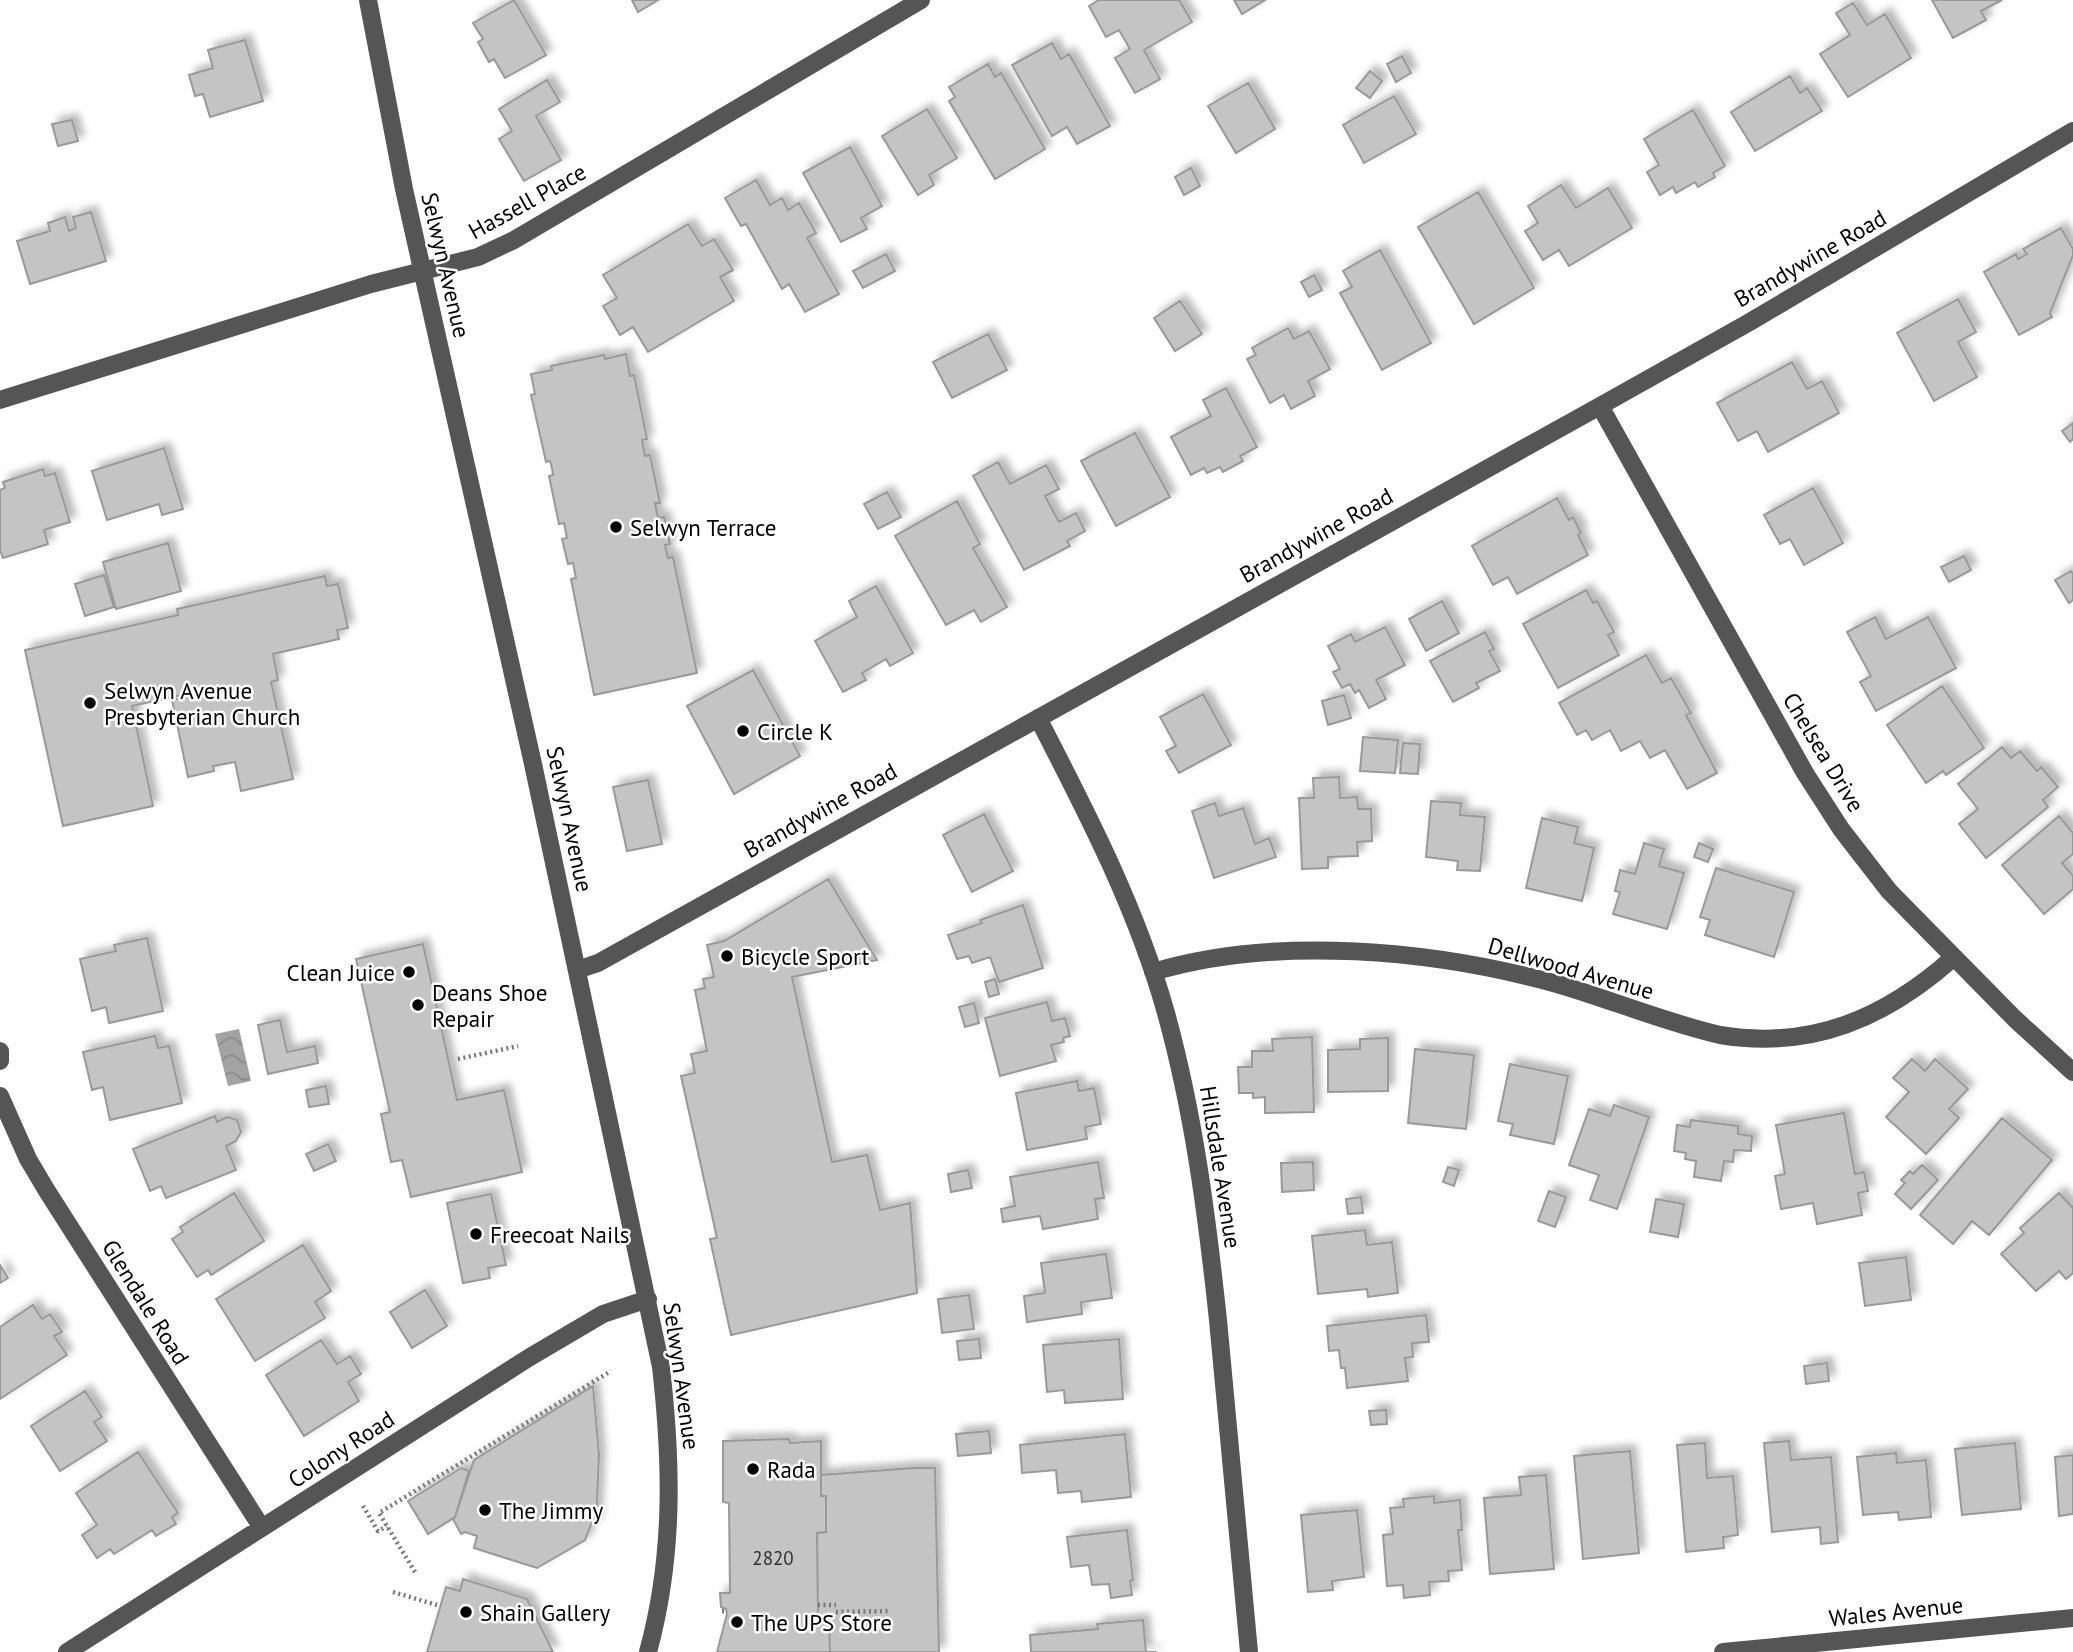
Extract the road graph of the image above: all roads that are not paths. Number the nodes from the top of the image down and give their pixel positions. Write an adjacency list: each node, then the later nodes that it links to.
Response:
1 (368, 0): 4 (street, Selwyn Avenue)
2 (921, 0): 4 (street, Hassell Place)
3 (2073, 131): 6 (street, Brandywine Road)
4 (422, 272): 5 (street, Hassell Place); 9 (street, Selwyn Avenue)
5 (0, 400)
6 (1600, 406): 7 (street, Brandywine Road); 8 (street, Chelsea Drive)
7 (1038, 718): 9 (street, Brandywine Road); 10 (street, Hillsdale Avenue)
8 (1954, 957): 10 (street, Dellwood Avenue); 13 (street, Chelsea Drive)
9 (577, 970): 15 (street, Selwyn Avenue)
10 (1153, 972): 20 (street, Hillsdale Avenue)
11 (0, 1051): 12 (street)
12 (0, 1060)
13 (2073, 1072)
14 (0, 1097): 16 (street, Glendale Road)
15 (648, 1298): 16 (street, Colony Road); 19 (street, Selwyn Avenue)
16 (262, 1528): 18 (street, Colony Road)
17 (2073, 1618): 21 (street, Wales Avenue)
18 (67, 1652)
19 (648, 1652)
20 (1249, 1652)
21 (1724, 1652)

